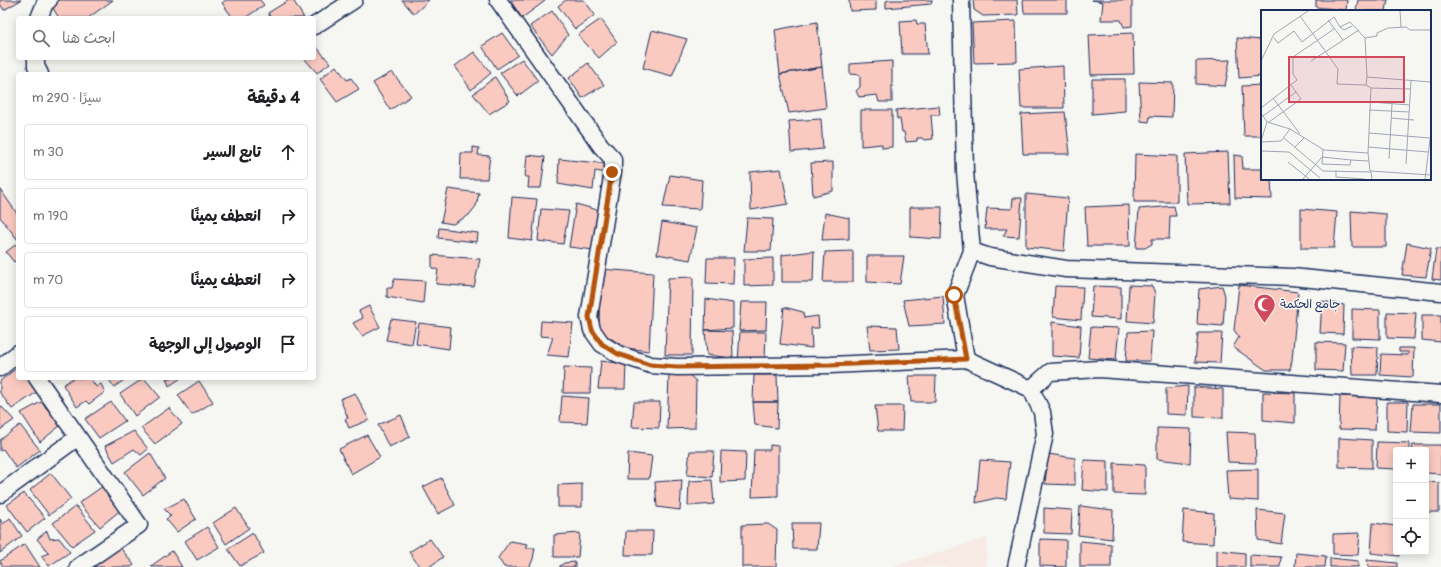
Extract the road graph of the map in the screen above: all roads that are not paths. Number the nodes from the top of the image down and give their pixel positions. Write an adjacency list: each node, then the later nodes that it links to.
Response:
1 (49, 0): 5 (street)
2 (354, 0): 6 (street)
3 (498, 0): 12 (street)
4 (961, 0): 9 (street)
5 (40, 16)
6 (316, 25)
7 (36, 60): 8 (street)
8 (39, 72)
9 (972, 251): 10 (street); 12 (street)
10 (1441, 292)
11 (16, 356): 13 (street)
12 (966, 359): 15 (street)
13 (0, 368)
14 (38, 380): 17 (street)
15 (1031, 389): 16 (street); 20 (street)
16 (1441, 394)
17 (78, 437): 18 (street); 19 (street)
18 (0, 494)
19 (78, 567)
20 (1016, 567)

